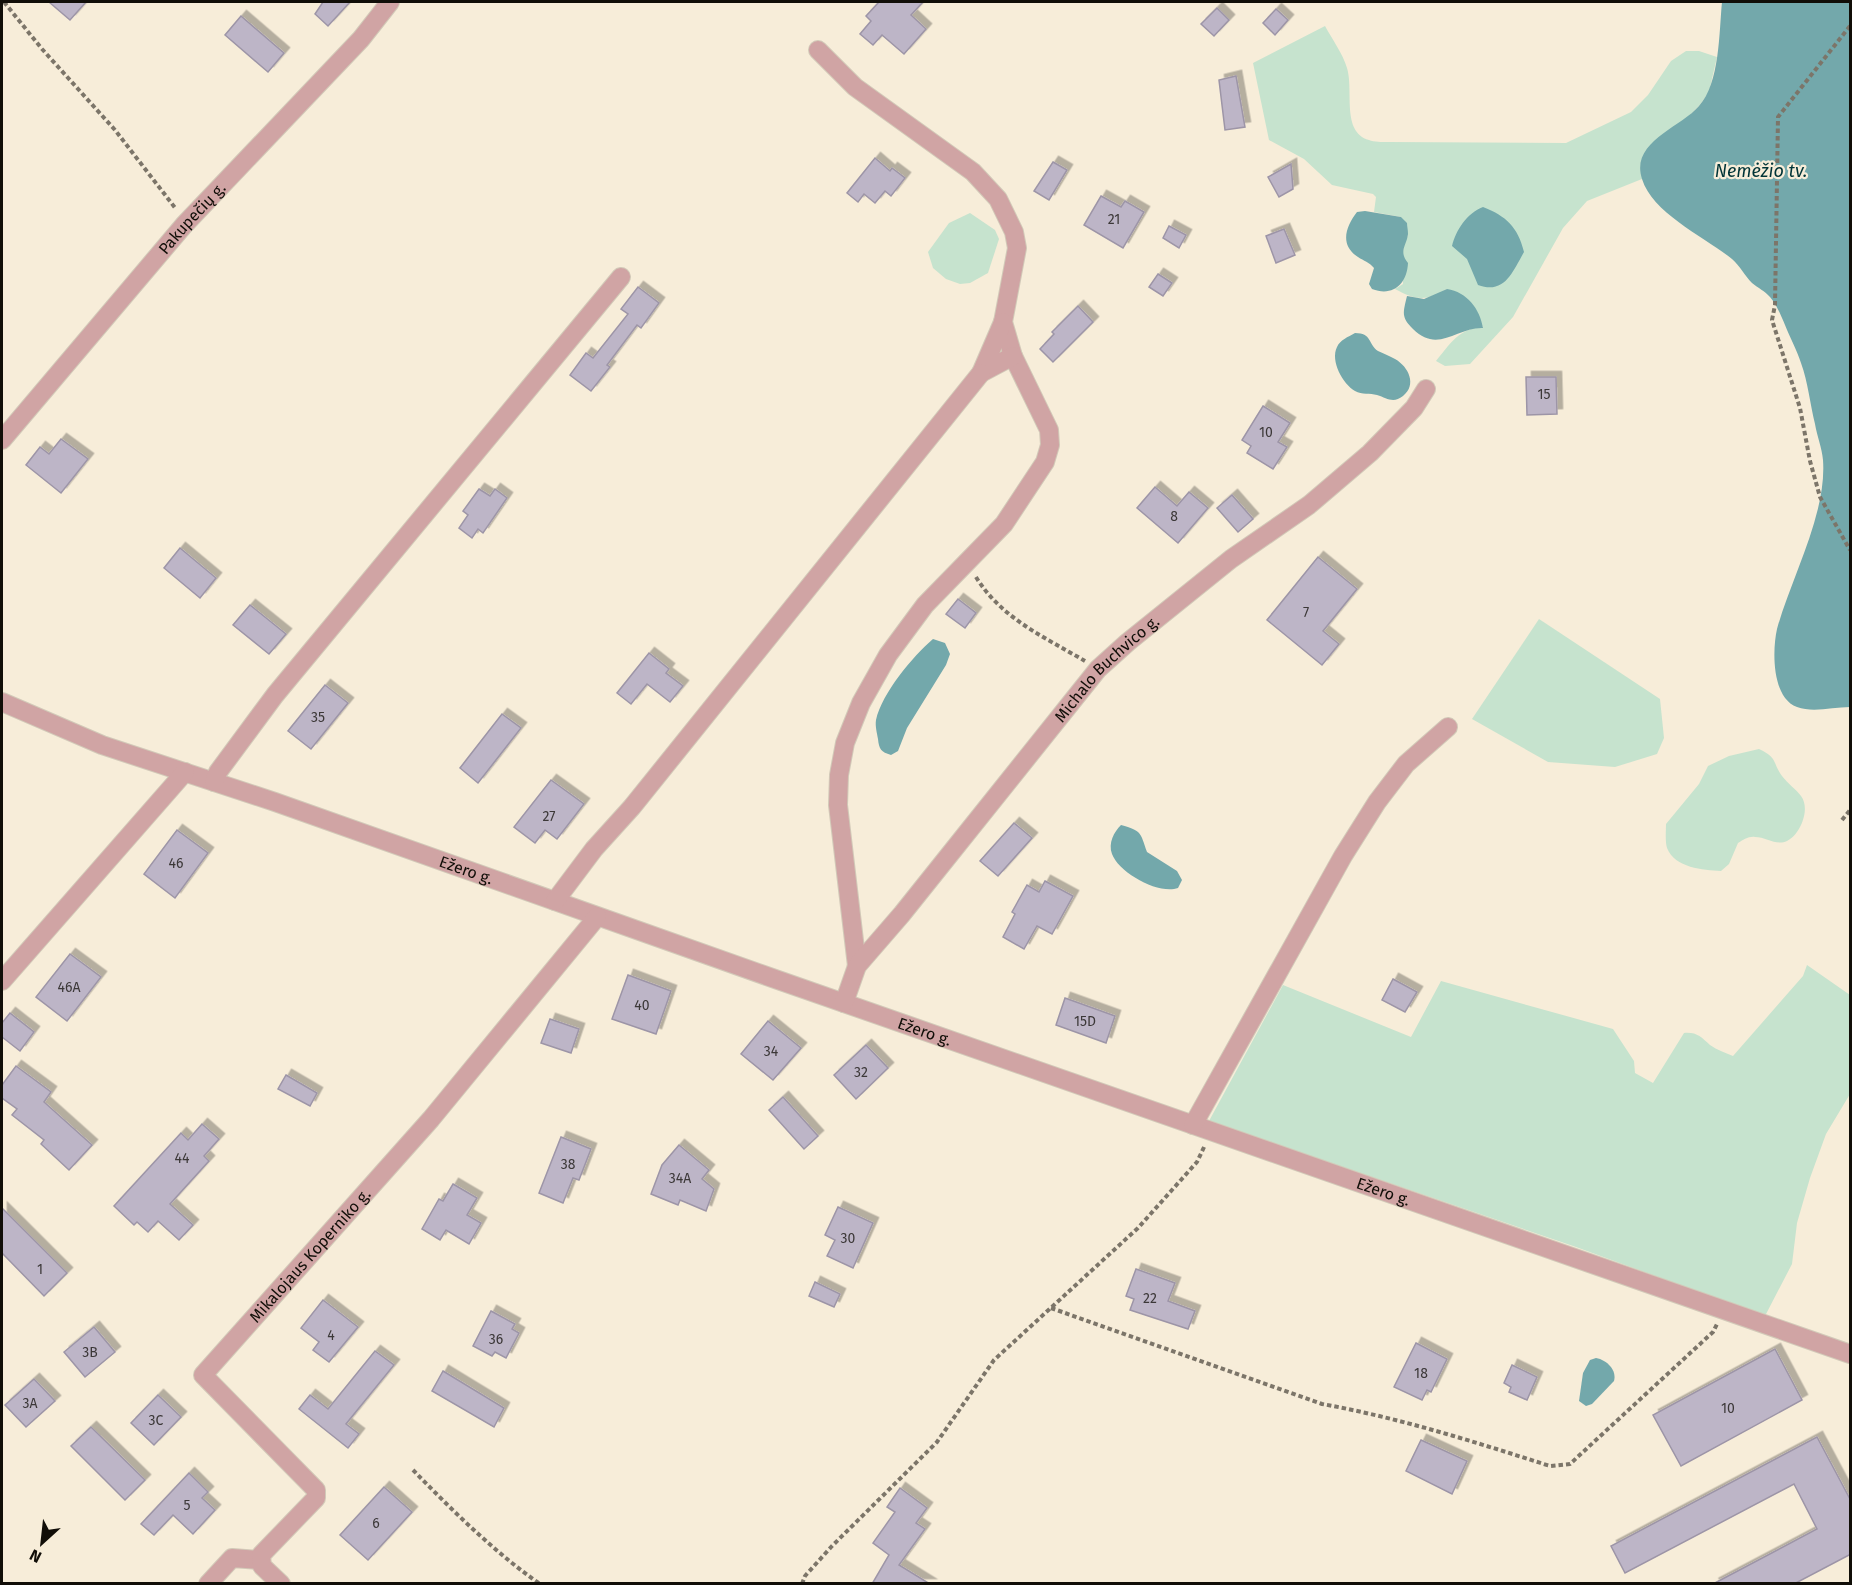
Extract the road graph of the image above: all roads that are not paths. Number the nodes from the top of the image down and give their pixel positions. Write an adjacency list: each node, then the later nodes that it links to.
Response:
1 (390, 2): 8 (street, Pakupečių g.)
2 (818, 50): 4 (street)
3 (621, 277): 12 (street)
4 (1003, 322): 5 (street); 6 (street)
5 (1013, 356): 6 (street); 15 (street)
6 (981, 373): 13 (street)
7 (1426, 389): 15 (street, Michalo Buchvico g.)
8 (2, 440)
9 (2, 702): 11 (street, Ežero g.)
10 (1448, 727): 18 (street)
11 (185, 772): 12 (street, Ežero g.); 16 (street)
12 (214, 782): 13 (street, Ežero g.)
13 (555, 901): 14 (street, Ežero g.)
14 (597, 917): 17 (street, Ežero g.); 20 (street, Mikalojaus Koperniko g.)
15 (857, 966): 17 (street, Michalo Buchvico g.)
16 (2, 981)
17 (843, 1003): 18 (street, Ežero g.)
18 (1193, 1125): 19 (street, Ežero g.)
19 (1851, 1354)
20 (260, 1560): 21 (street); 22 (street)
21 (208, 1584)
22 (281, 1584)

